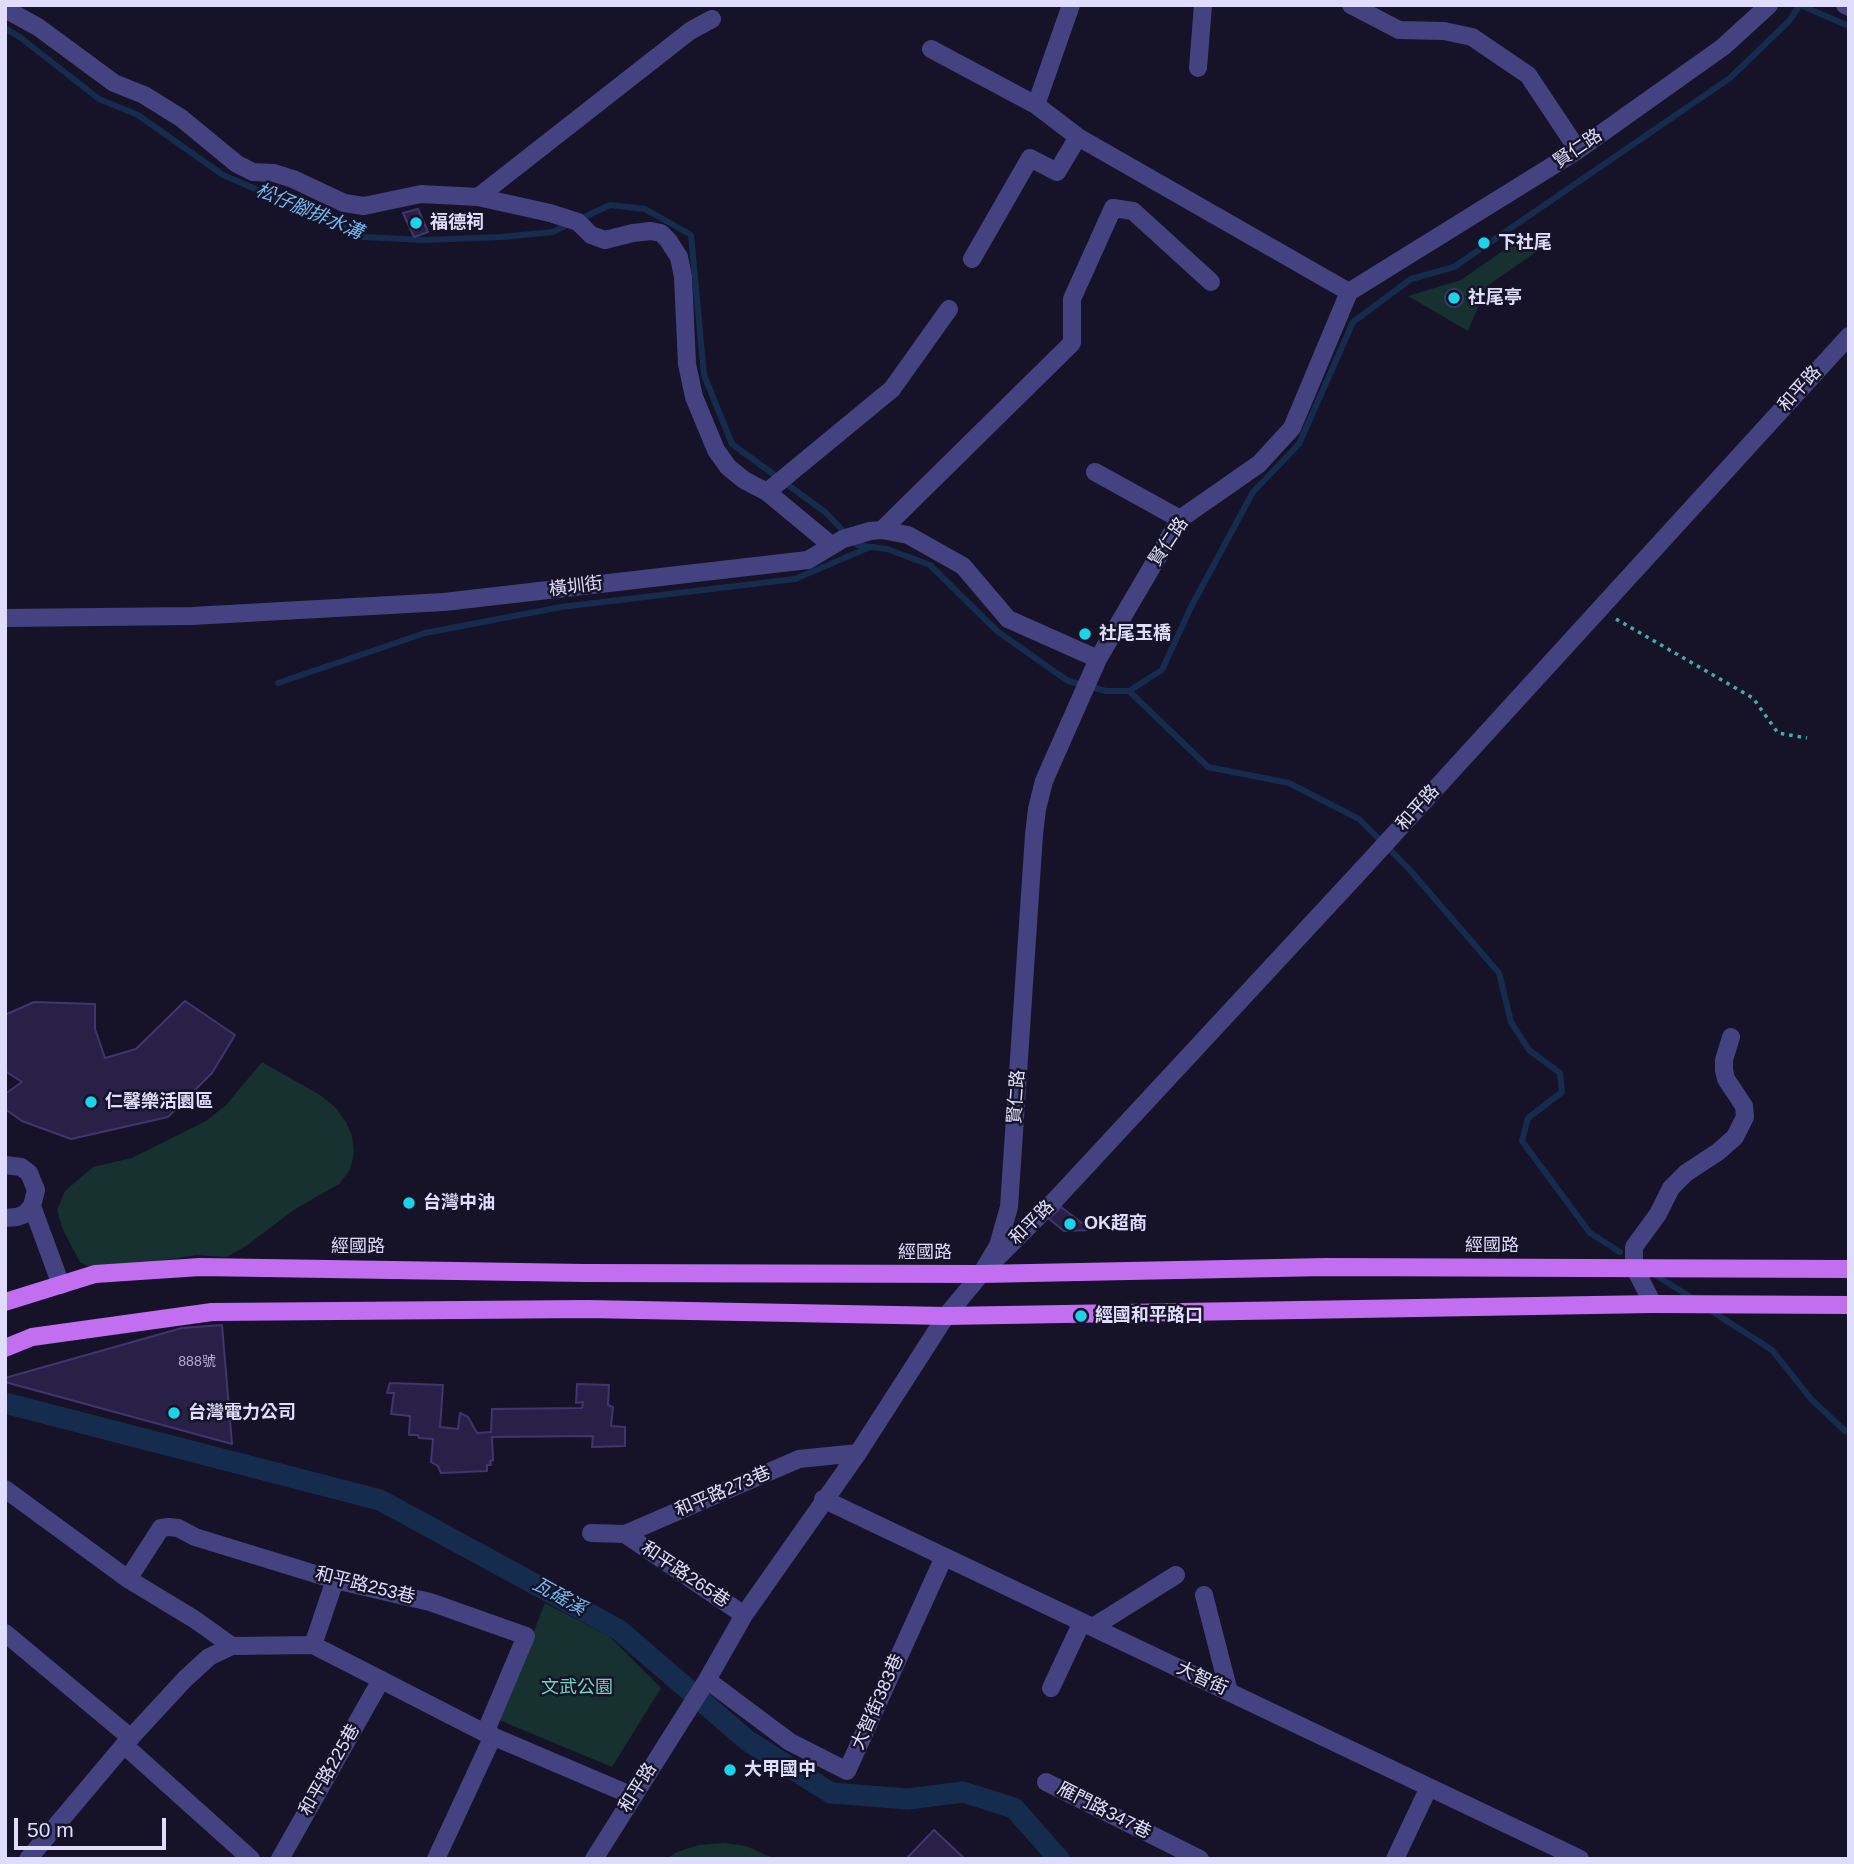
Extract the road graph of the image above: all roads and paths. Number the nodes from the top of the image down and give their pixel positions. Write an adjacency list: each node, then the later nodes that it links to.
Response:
1 (1071, 5): 9 (street)
2 (1203, 5): 8 (street)
3 (1351, 5): 11 (street)
4 (1769, 5): 11 (street, 賢仁路)
5 (5, 9): 12 (street)
6 (712, 19): 12 (street)
7 (931, 49): 9 (street)
8 (1198, 68)
9 (1036, 105): 10 (street)
10 (1078, 137): 13 (street); 15 (street)
11 (1578, 150): 15 (street, 賢仁路)
12 (478, 197): 19 (street)
13 (972, 259)
14 (1211, 282): 21 (street)
15 (1349, 292): 20 (street, 賢仁路)
16 (949, 309): 19 (street)
17 (1849, 336): 23 (street, 和平路)
18 (1095, 472): 20 (street)
19 (767, 492): 22 (street)
20 (1180, 519): 25 (street, 賢仁路)
21 (876, 530): 22 (street, 橫圳街); 25 (street)
22 (837, 542): 24 (street, 橫圳街)
23 (1599, 610): 26 (path); 33 (street, 和平路)
24 (5, 618)
25 (1098, 659): 33 (street, 賢仁路)
26 (1807, 738)
27 (1731, 1037): 31 (street)
28 (5, 1165): 29 (street)
29 (32, 1206): 30 (street); 34 (street)
30 (5, 1218)
31 (1634, 1267): 32 (main road, 經國路); 33 (main road, 經國路); 36 (street)
32 (1849, 1269)
33 (981, 1274): 34 (main road, 經國路); 38 (street, 賢仁路)
34 (61, 1285): 35 (main road, 經國路)
35 (5, 1302)
36 (1653, 1304): 37 (main road); 38 (main road)
37 (1849, 1305)
38 (946, 1316): 39 (main road); 40 (street)
39 (5, 1348)
40 (858, 1453): 42 (street); 44 (street, 和平路273巷)
41 (5, 1489): 47 (street)
42 (823, 1499): 45 (street, 大智街); 50 (street)
43 (591, 1533): 44 (street, 和平路273巷)
44 (625, 1534): 50 (street, 和平路265巷)
45 (944, 1557): 51 (street, 大智街); 56 (street, 大智街383巷)
46 (1176, 1575): 51 (street)
47 (128, 1579): 48 (street, 和平路253巷); 54 (street)
48 (335, 1580): 53 (street); 59 (street, 和平路253巷)
49 (1204, 1595): 58 (street)
50 (744, 1615): 56 (street)
51 (1088, 1625): 57 (street); 58 (street, 大智街)
52 (5, 1633): 60 (street)
53 (313, 1645): 54 (street); 55 (street)
54 (232, 1646): 60 (street)
55 (381, 1680): 59 (street); 66 (street, 和平路225巷)
56 (707, 1680): 63 (street, 和平路)
57 (1051, 1688)
58 (1229, 1692): 62 (street, 大智街)
59 (489, 1734): 63 (street); 67 (street, 和平路253巷)
60 (127, 1741): 64 (street); 65 (street)
61 (1046, 1782): 69 (street, 雁門路347巷)
62 (1429, 1787): 70 (street); 71 (street, 大智街)
63 (633, 1796): 68 (street, 和平路)
64 (28, 1859)
65 (250, 1859)
66 (280, 1859)
67 (436, 1859)
68 (594, 1859)
69 (1200, 1859)
70 (1395, 1859)
71 (1580, 1859)

